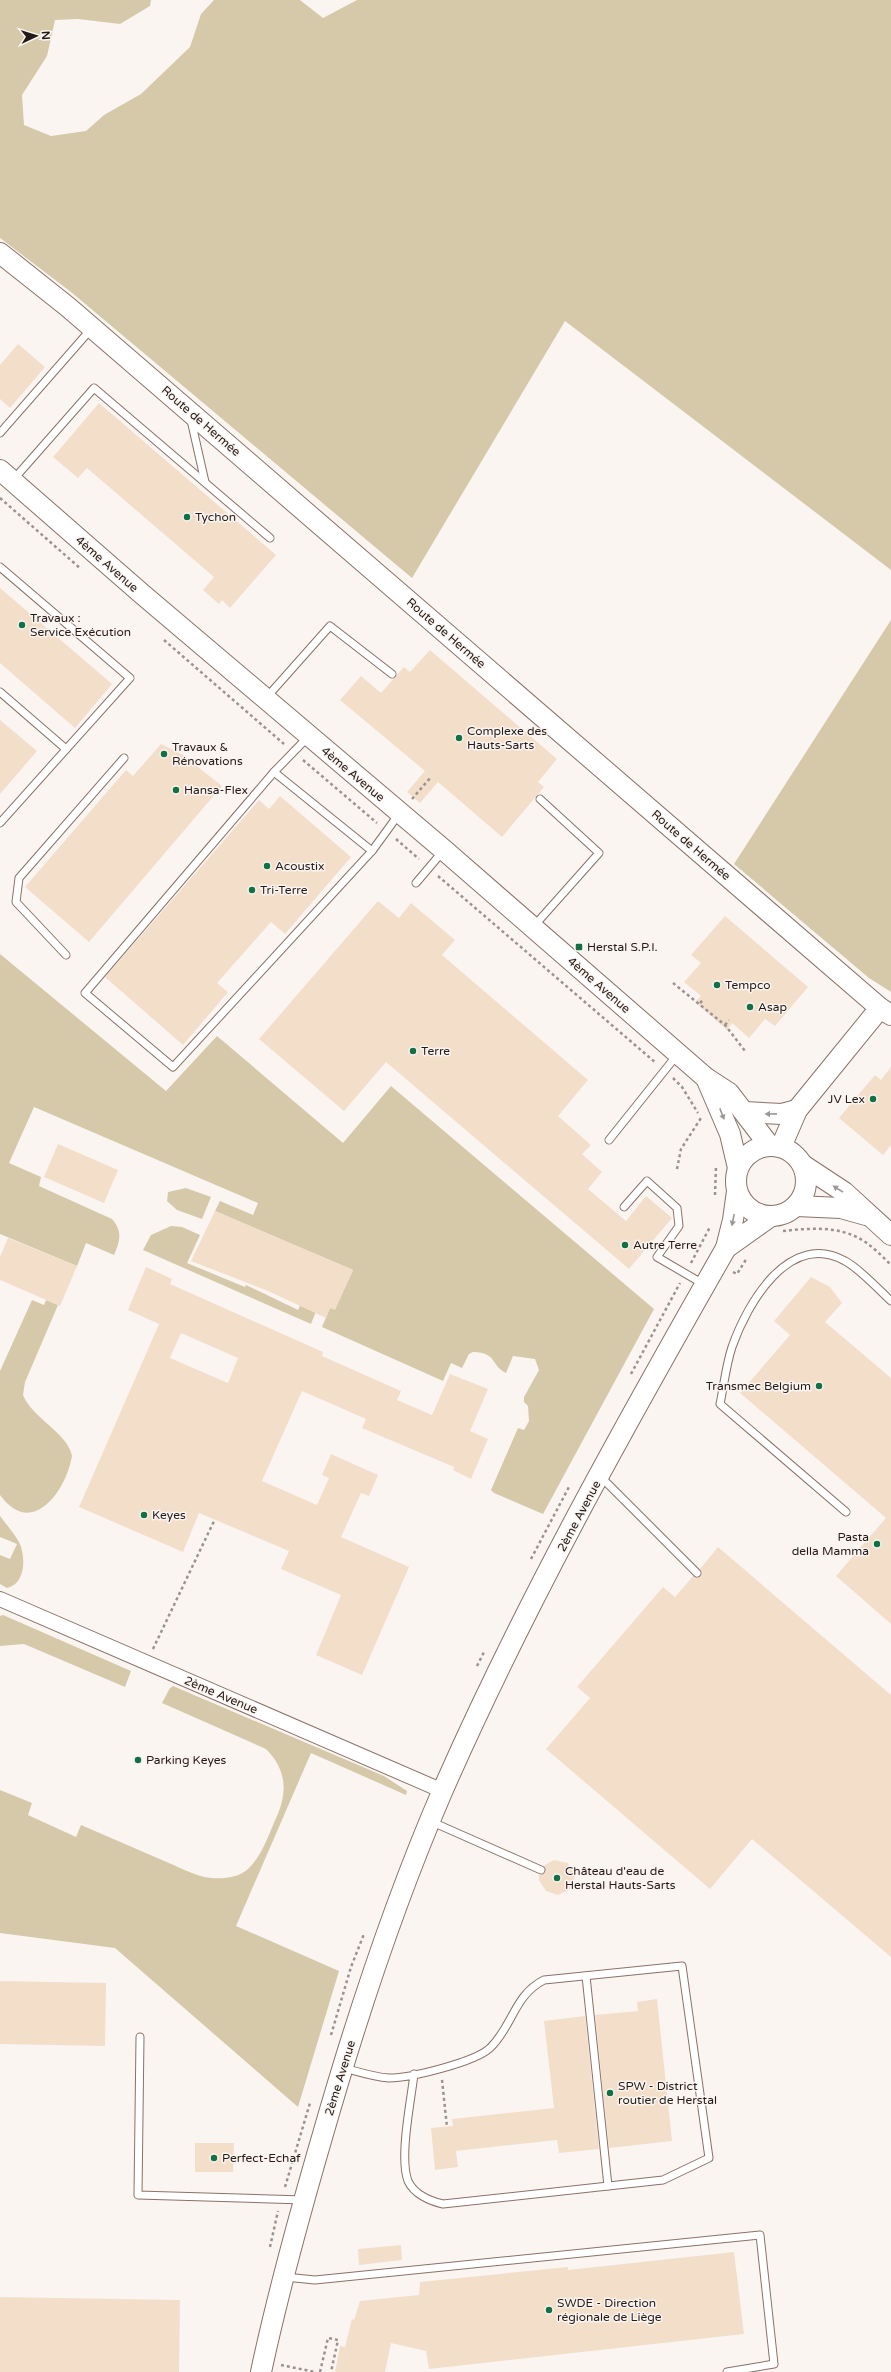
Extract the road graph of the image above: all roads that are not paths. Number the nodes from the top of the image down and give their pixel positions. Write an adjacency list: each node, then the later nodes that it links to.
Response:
1 (0, 253): 2 (street, Route de Hermée)
2 (92, 328): 3 (street, Route de Hermée); 4 (lane)
3 (189, 411): 6 (lane); 24 (street, Route de Hermée)
4 (0, 434)
5 (6, 475): 6 (lane); 11 (street, 4ème Avenue)
6 (205, 482): 7 (lane)
7 (270, 538)
8 (0, 567): 13 (lane)
9 (392, 674): 11 (lane)
10 (0, 692): 13 (lane)
11 (265, 699): 12 (street, 4ème Avenue)
12 (309, 736): 15 (lane); 17 (street, 4ème Avenue)
13 (66, 749): 18 (lane)
14 (124, 758): 23 (lane)
15 (274, 772): 20 (lane); 20 (lane)
16 (540, 799): 22 (lane)
17 (400, 813): 19 (street, 4ème Avenue); 20 (lane)
18 (0, 823)
19 (444, 850): 21 (lane); 22 (street, 4ème Avenue)
20 (372, 851)
21 (416, 883)
22 (532, 927): 25 (street, 4ème Avenue)
23 (66, 955)
24 (885, 1011): 27 (street)
25 (678, 1054): 26 (street, 4ème Avenue); 29 (lane)
26 (706, 1078): 28 (street, 4ème Avenue); 32 (street, 4ème Avenue, one-way to 32)
27 (797, 1110): 28 (street, one-way to 28); 30 (street)
28 (745, 1112): 30 (street, 4ème Avenue)
29 (609, 1140)
30 (775, 1146): 31 (street, 4ème Avenue); 32 (street)
31 (803, 1165): 34 (street); 36 (street, 4ème Avenue, one-way to 31)
32 (738, 1168): 33 (street, 4ème Avenue)
33 (737, 1191): 37 (street); 39 (street, 2ème Avenue, one-way to 39)
34 (796, 1206): 36 (street, 4ème Avenue); 37 (street)
35 (624, 1207): 40 (lane)
36 (866, 1215): 38 (street, 4ème Avenue)
37 (771, 1216): 39 (street, 2ème Avenue)
38 (891, 1235)
39 (726, 1248): 40 (street, 2ème Avenue)
40 (705, 1285): 42 (street, 2ème Avenue)
41 (891, 1301): 43 (lane)
42 (600, 1476): 44 (lane); 46 (street, 2ème Avenue)
43 (846, 1512)
44 (696, 1573)
45 (0, 1599): 46 (street, 2ème Avenue)
46 (443, 1791): 47 (street, 2ème Avenue)
47 (430, 1821): 48 (lane); 51 (street, 2ème Avenue)
48 (541, 1870)
49 (586, 1976): 52 (lane); 53 (lane); 53 (lane)
50 (140, 2037): 54 (lane)
51 (342, 2067): 52 (lane); 54 (street, 2ème Avenue)
52 (414, 2074): 53 (lane)
53 (608, 2186)
54 (304, 2200): 55 (street, 2ème Avenue)
55 (283, 2276): 56 (street, 2ème Avenue); 57 (lane)
56 (262, 2366)
57 (727, 2372)

